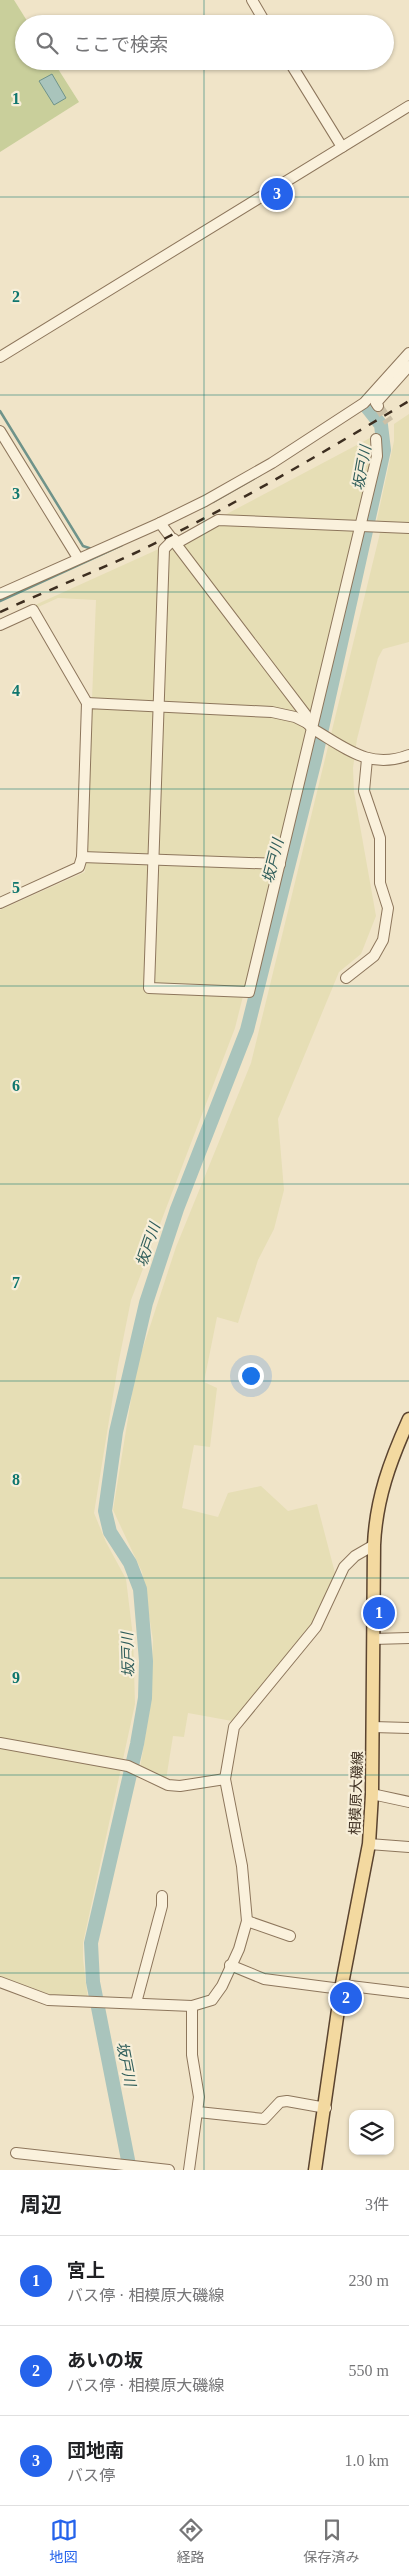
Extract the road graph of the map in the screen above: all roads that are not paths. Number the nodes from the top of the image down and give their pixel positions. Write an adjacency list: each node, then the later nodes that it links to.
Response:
1 (252, 0): 2 (street)
2 (261, 15)
3 (295, 70): 5 (street)
4 (409, 106): 5 (street)
5 (342, 147): 7 (street)
6 (409, 353): 12 (street)
7 (0, 357)
8 (409, 366): 9 (street)
9 (378, 406)
10 (0, 431): 16 (street)
11 (376, 439): 13 (street)
12 (160, 523): 15 (street); 16 (street)
13 (361, 527): 14 (street); 15 (street); 21 (street)
14 (409, 528)
15 (175, 541): 20 (street); 21 (street)
16 (78, 558): 17 (street)
17 (0, 594)
18 (0, 625): 19 (street)
19 (87, 703): 20 (street); 24 (street)
20 (159, 708): 21 (street); 25 (street)
21 (310, 726): 23 (street); 26 (street)
22 (409, 755): 23 (street)
23 (367, 759): 28 (street)
24 (82, 857): 25 (street); 27 (street)
25 (154, 859): 26 (street); 26 (street)
26 (280, 864)
27 (0, 903)
28 (346, 978)
29 (409, 1420): 30 (main road, 相模原大磯線)
30 (374, 1545): 32 (main road, 相模原大磯線); 36 (street)
31 (409, 1638): 32 (street)
32 (374, 1639): 33 (main road, 相模原大磯線)
33 (373, 1727): 34 (street); 37 (main road, 相模原大磯線)
34 (409, 1728)
35 (0, 1743): 36 (street)
36 (225, 1779): 42 (street)
37 (372, 1794): 38 (street); 39 (main road, 相模原大磯線)
38 (409, 1802)
39 (369, 1844): 40 (street); 46 (main road, 相模原大磯線)
40 (409, 1847)
41 (162, 1896): 48 (street)
42 (247, 1921): 43 (street); 44 (street)
43 (290, 1936)
44 (230, 1965): 46 (street); 49 (street)
45 (0, 1982): 48 (street)
46 (342, 1987): 47 (street); 50 (main road, 相模原大磯線)
47 (409, 1993)
48 (136, 2003): 49 (street)
49 (192, 2006): 51 (street)
50 (326, 2108): 51 (street); 55 (main road, 相模原大磯線)
51 (198, 2112): 54 (street)
52 (16, 2153): 53 (street)
53 (168, 2170)
54 (189, 2170)
55 (315, 2170)

